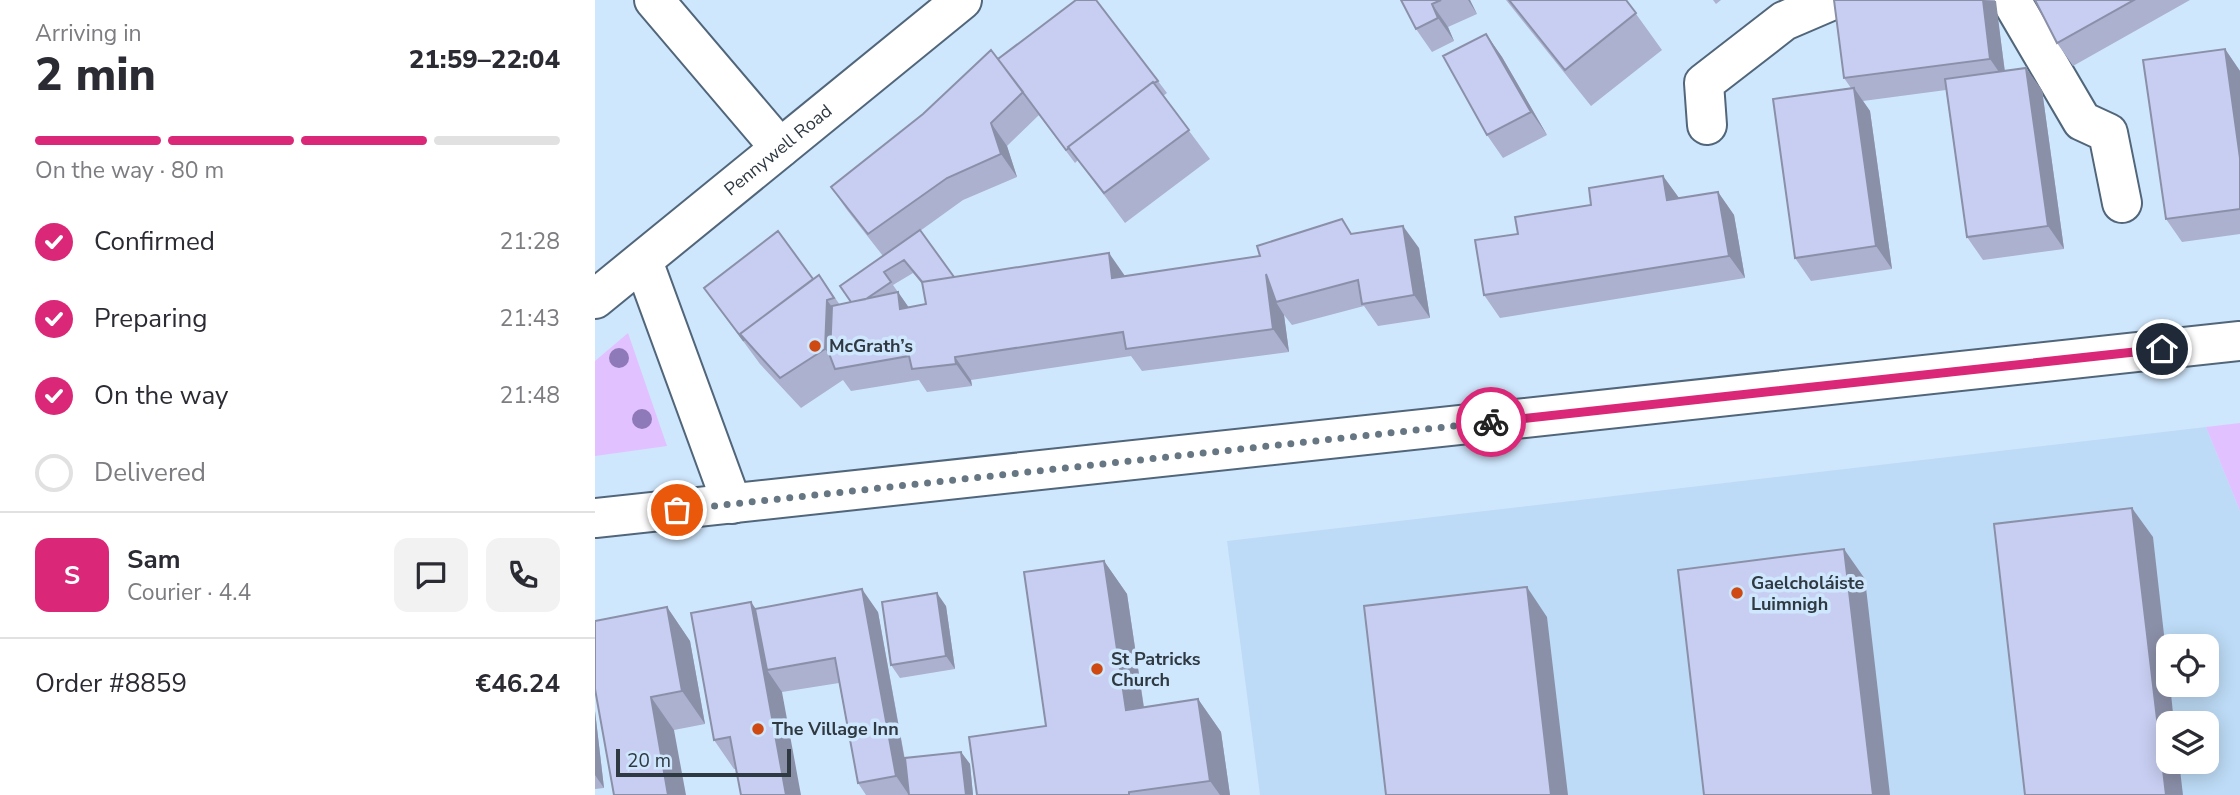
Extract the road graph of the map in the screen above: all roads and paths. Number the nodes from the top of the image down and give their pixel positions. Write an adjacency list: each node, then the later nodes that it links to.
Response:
1 (654, 0): 6 (main road)
2 (961, 0): 6 (main road, Pennywell Road)
3 (1833, 0): 5 (main road)
4 (2011, 0): 7 (main road)
5 (1707, 125)
6 (780, 148): 8 (main road, Pennywell Road)
7 (2122, 203)
8 (643, 261): 9 (main road, Pennywell Road); 11 (main road)
9 (595, 299)
10 (2240, 341): 11 (main road)
11 (732, 504): 12 (main road)
12 (595, 518)

